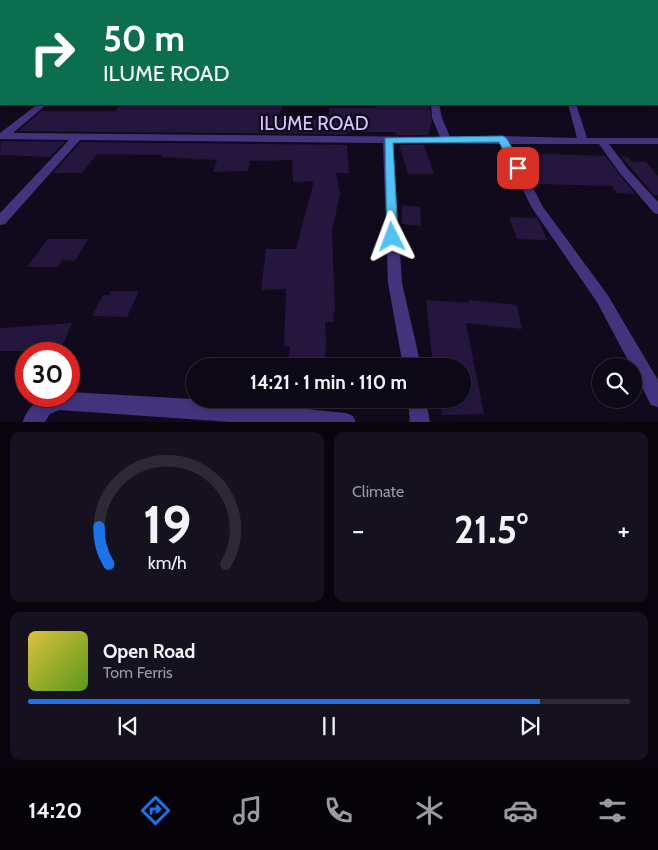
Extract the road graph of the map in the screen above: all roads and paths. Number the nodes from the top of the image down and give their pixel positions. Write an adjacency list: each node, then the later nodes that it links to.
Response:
1 (43, 105): 4 (street)
2 (436, 105): 8 (street)
3 (572, 105): 9 (street)
4 (2, 136): 5 (street, ILUME ROAD)
5 (77, 138): 7 (street, ILUME ROAD); 13 (street)
6 (503, 139): 8 (street, ILUME ROAD); 9 (street, ILUME ROAD); 15 (street)
7 (388, 140): 8 (street, ILUME ROAD); 14 (street)
8 (446, 140)
9 (582, 140): 10 (street, ILUME ROAD)
10 (601, 140): 11 (street, ILUME ROAD); 12 (street)
11 (658, 141)
12 (658, 210)
13 (0, 221)
14 (410, 358)
15 (658, 398)
16 (418, 408): 19 (street)
17 (32, 422): 18 (street)
18 (346, 422)
19 (420, 422)

